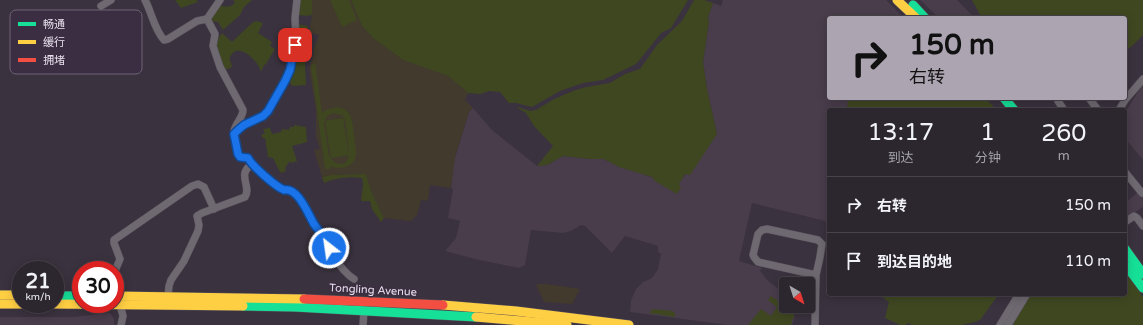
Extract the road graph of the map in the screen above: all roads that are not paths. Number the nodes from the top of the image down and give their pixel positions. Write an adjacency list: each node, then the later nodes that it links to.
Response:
1 (111, 0): 7 (street)
2 (145, 0): 10 (street)
3 (220, 0): 10 (street)
4 (297, 0): 17 (street)
5 (897, 0): 8 (main road)
6 (907, 0): 9 (main road)
7 (101, 6)
8 (914, 16)
9 (923, 16)
10 (208, 19): 17 (street)
11 (1143, 79): 12 (street)
12 (1127, 98)
13 (997, 100): 15 (main road)
14 (1006, 100): 16 (main road)
15 (1003, 108)
16 (1012, 108)
17 (236, 132): 18 (street)
18 (252, 164): 21 (street); 29 (street)
19 (1127, 174): 20 (street)
20 (1142, 193)
21 (214, 209): 25 (street); 34 (street)
22 (1127, 221): 23 (street)
23 (1143, 226)
24 (1127, 253): 27 (main road)
25 (119, 261)
26 (1127, 267): 30 (main road)
27 (1143, 274)
28 (816, 275): 28 (street); 46 (street)
29 (354, 279)
30 (1143, 288)
31 (0, 295): 32 (main road)
32 (12, 295)
33 (124, 296): 34 (main road, Tongling Avenue)
34 (168, 296): 45 (main road, Tongling Avenue)
35 (1018, 296): 47 (street)
36 (1025, 296): 48 (street)
37 (0, 304): 38 (main road)
38 (12, 304)
39 (124, 305): 40 (main road, Tongling Avenue)
40 (364, 311): 43 (street); 44 (main road, Tongling Avenue)
41 (122, 313): 42 (street)
42 (121, 325)
43 (363, 325)
44 (566, 325)
45 (629, 325)
46 (816, 325)
47 (1000, 325)
48 (1008, 325)

